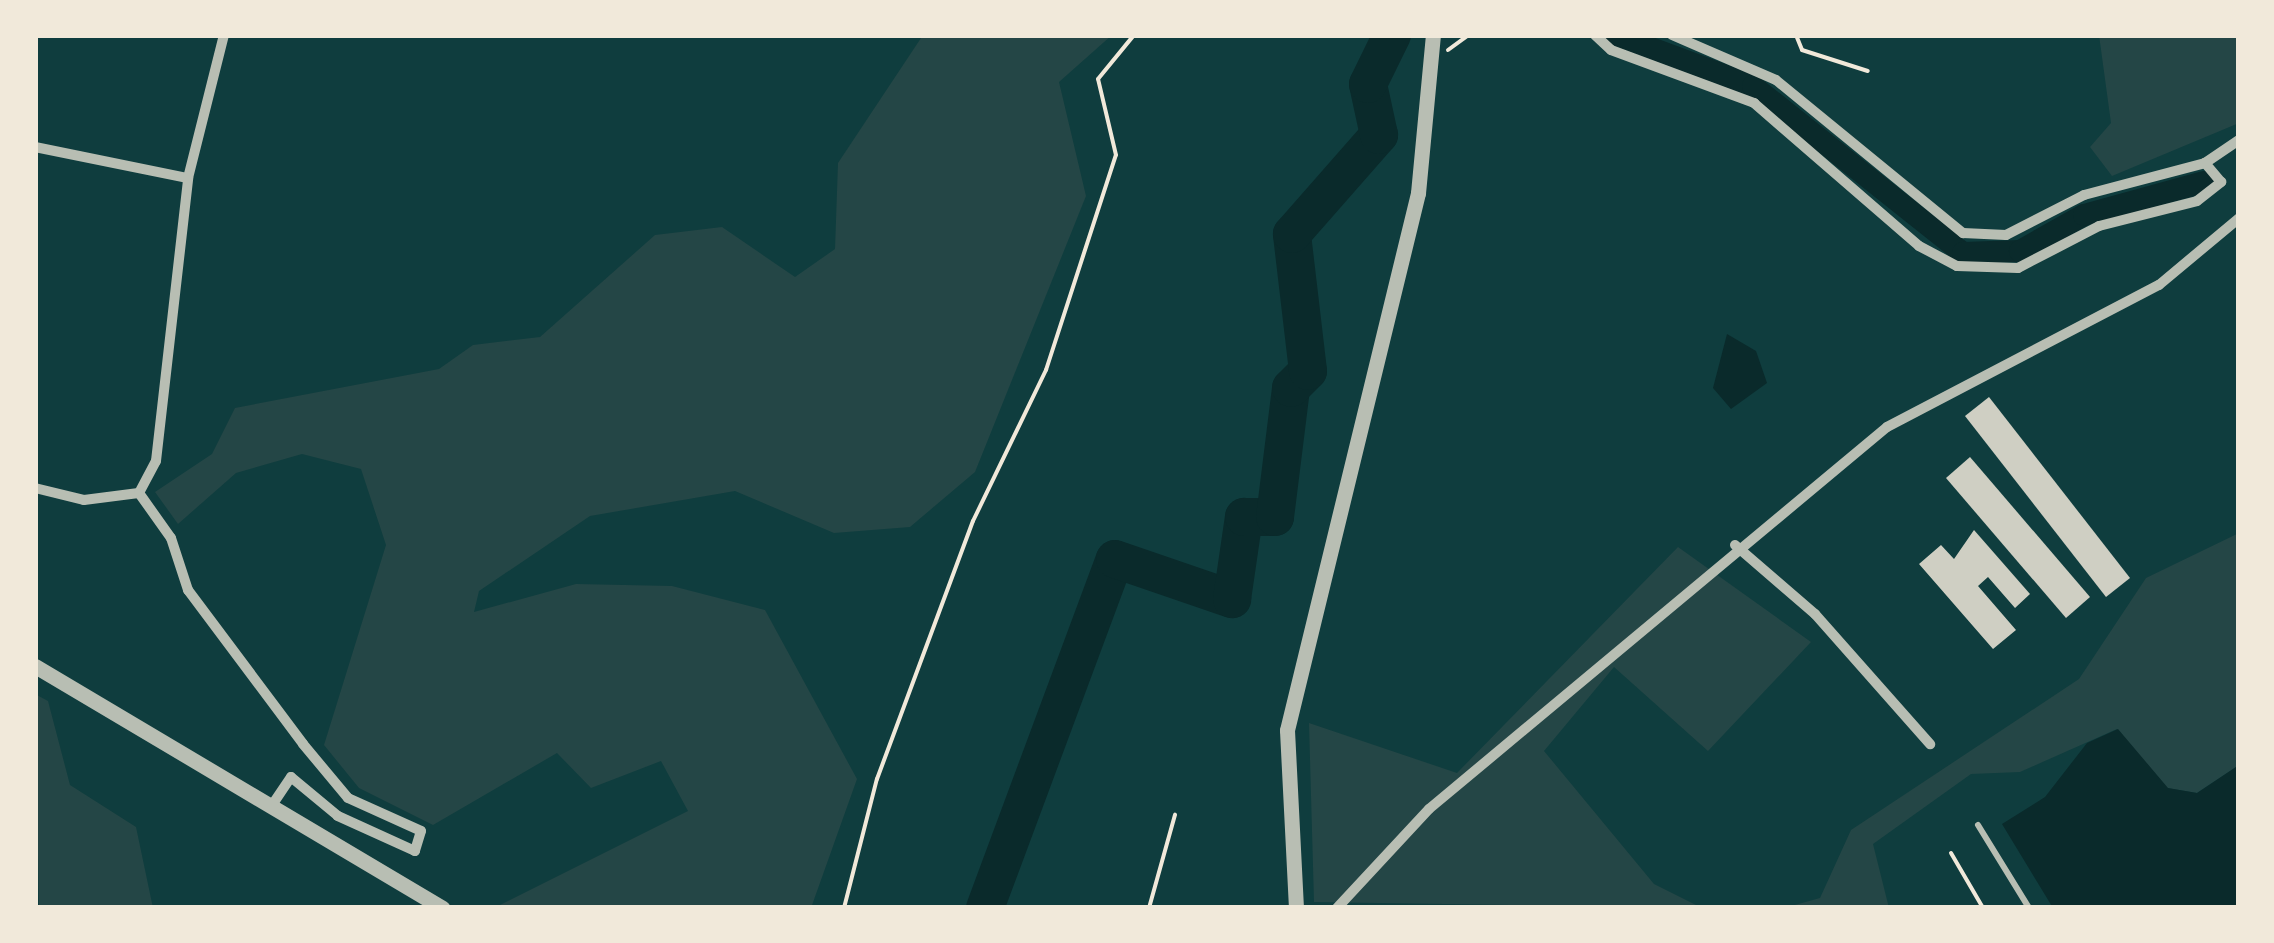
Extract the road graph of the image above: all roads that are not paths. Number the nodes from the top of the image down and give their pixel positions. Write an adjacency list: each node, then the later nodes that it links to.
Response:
1 (224, 35): 8 (street)
2 (1433, 35): 18 (street)
3 (1595, 35): 7 (street)
4 (1672, 35): 7 (street)
5 (2239, 140): 7 (street)
6 (35, 148): 8 (street)
7 (2204, 163)
8 (188, 178): 11 (street)
9 (2239, 218): 12 (street)
10 (35, 488): 11 (street)
11 (139, 492): 15 (street)
12 (1735, 545): 14 (street); 19 (street)
13 (35, 666): 15 (street)
14 (1930, 744)
15 (270, 807): 17 (street)
16 (1978, 824): 20 (lane)
17 (442, 908)
18 (1296, 908)
19 (1337, 908)
20 (2030, 908)

